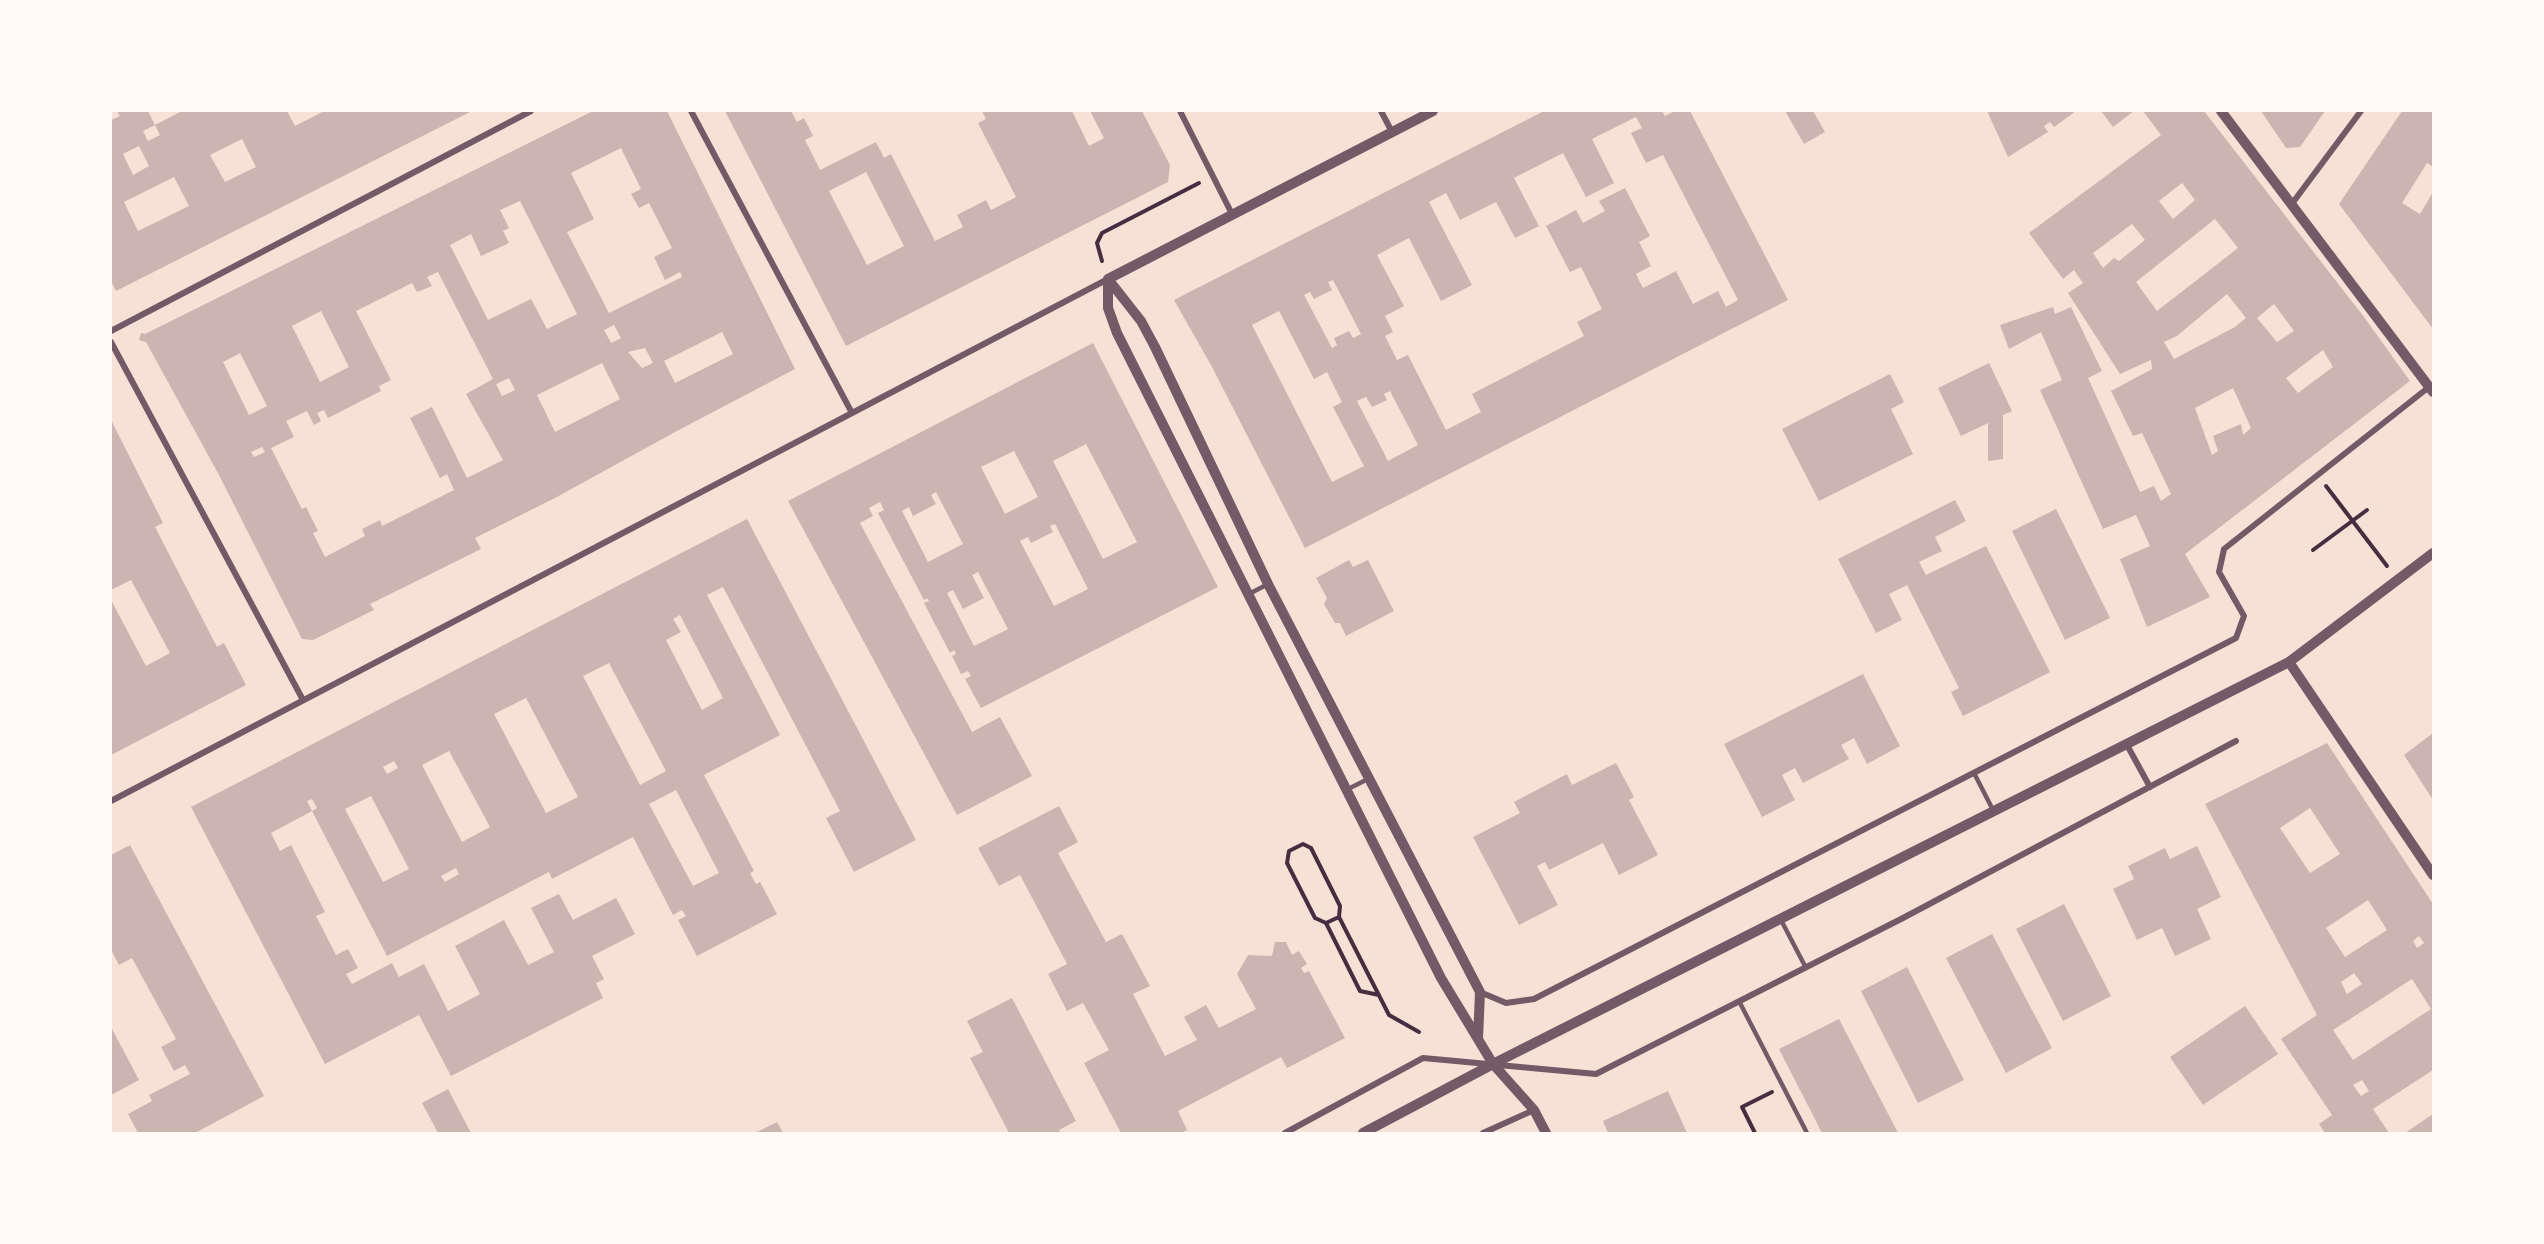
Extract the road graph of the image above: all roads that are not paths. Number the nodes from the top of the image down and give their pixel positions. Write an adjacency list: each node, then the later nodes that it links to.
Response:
1 (531, 111): 12 (street)
2 (691, 111): 15 (street)
3 (1180, 111): 10 (street)
4 (1381, 111): 8 (street)
5 (1433, 111): 8 (street)
6 (2221, 111): 9 (street)
7 (2361, 111): 9 (street)
8 (1392, 132): 10 (street)
9 (2290, 205): 14 (street)
10 (1232, 214): 11 (street)
11 (1108, 279): 15 (street); 17 (street); 18 (street)
12 (111, 331)
13 (111, 342): 20 (street)
14 (2431, 390): 23 (street)
15 (852, 413): 20 (street)
16 (2433, 553): 19 (street)
17 (1268, 584): 18 (lane); 24 (street)
18 (1248, 594): 26 (street)
19 (2289, 662): 22 (street); 29 (street)
20 (303, 700): 27 (street)
21 (2236, 741): 25 (street)
22 (2127, 745): 25 (street); 28 (street)
23 (1974, 773): 28 (lane); 32 (street)
24 (1370, 778): 26 (lane); 32 (street)
25 (2150, 787): 31 (street)
26 (1346, 790): 34 (street)
27 (111, 801)
28 (1994, 812): 30 (street)
29 (2433, 875)
30 (1781, 919): 31 (lane); 35 (street)
31 (1806, 968): 33 (street)
32 (1480, 992): 34 (street)
33 (1740, 1003): 35 (street); 41 (lane)
34 (1478, 1038): 35 (street)
35 (1494, 1064): 36 (street); 37 (street); 38 (street)
36 (1534, 1110): 39 (street); 40 (street)
37 (1285, 1133)
38 (1364, 1133)
39 (1483, 1133)
40 (1546, 1133)
41 (1807, 1133)

